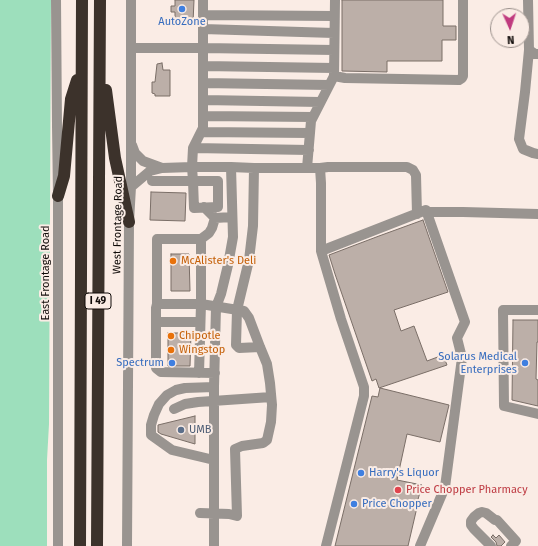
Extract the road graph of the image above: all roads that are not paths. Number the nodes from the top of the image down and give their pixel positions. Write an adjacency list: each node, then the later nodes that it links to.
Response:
1 (56, 0): 41 (street, East Frontage Road)
2 (82, 0): 18 (highway, I 49)
3 (100, 0): 17 (highway, I 49)
4 (131, 0): 13 (street, West Frontage Road)
5 (202, 0): 9 (street)
6 (334, 0): 10 (street)
7 (463, 0): 20 (street)
8 (528, 0): 16 (street)
9 (202, 15): 10 (street); 11 (street)
10 (334, 16): 12 (street)
11 (203, 29): 12 (street); 14 (street)
12 (334, 33): 15 (street)
13 (132, 48): 14 (street); 28 (street, West Frontage Road)
14 (203, 48): 15 (street); 19 (street)
15 (334, 50): 20 (street)
16 (533, 52): 31 (street)
17 (100, 56): 47 (highway); 72 (highway, I 49)
18 (81, 66): 41 (highway); 71 (highway, I 49)
19 (203, 66): 20 (street); 21 (street)
20 (332, 76): 21 (street); 23 (street)
21 (203, 83): 22 (street)
22 (203, 100): 23 (street); 24 (street)
23 (320, 102): 25 (street)
24 (203, 116): 25 (street); 26 (street)
25 (312, 117): 27 (street)
26 (201, 132): 27 (street); 29 (street)
27 (310, 133): 30 (street)
28 (131, 143): 34 (street); 40 (street, West Frontage Road)
29 (193, 148): 30 (street); 32 (street)
30 (309, 150): 36 (street)
31 (538, 154)
32 (192, 167): 33 (street); 34 (street); 39 (street)
33 (231, 167): 35 (street); 46 (street)
34 (162, 168): 40 (street)
35 (254, 168): 36 (street); 53 (street)
36 (307, 168): 37 (street)
37 (320, 168): 43 (street); 49 (street)
38 (152, 181): 39 (street)
39 (193, 181): 42 (street); 42 (street)
40 (131, 187): 47 (street, West Frontage Road)
41 (58, 196): 70 (street, East Frontage Road)
42 (204, 208): 45 (street)
43 (422, 213): 44 (street); 49 (street); 76 (street)
44 (538, 214)
45 (215, 218): 46 (street); 48 (street)
46 (232, 218): 52 (street)
47 (129, 222): 73 (street, West Frontage Road)
48 (201, 239): 50 (street); 51 (street)
49 (321, 251): 75 (street)
50 (157, 304): 51 (street); 55 (street)
51 (201, 304): 52 (street); 56 (street)
52 (216, 306): 53 (street); 59 (street)
53 (237, 310): 57 (street); 57 (street)
54 (538, 310): 64 (street)
55 (156, 322): 56 (street); 58 (street)
56 (200, 322): 58 (street)
57 (260, 347): 61 (street)
58 (199, 373): 59 (street)
59 (215, 373): 60 (street)
60 (214, 388): 62 (street); 65 (street)
61 (271, 397): 62 (street); 67 (street)
62 (214, 401): 63 (street); 65 (street)
63 (174, 409)
64 (538, 414)
65 (214, 460): 67 (street)
66 (200, 513): 67 (street)
67 (214, 513): 74 (street)
68 (497, 520): 69 (street); 77 (street); 78 (street)
69 (517, 540)
70 (58, 546)
71 (80, 546)
72 (97, 546)
73 (127, 546)
74 (214, 546)
75 (326, 546)
76 (420, 546)
77 (486, 546)
78 (491, 546)

